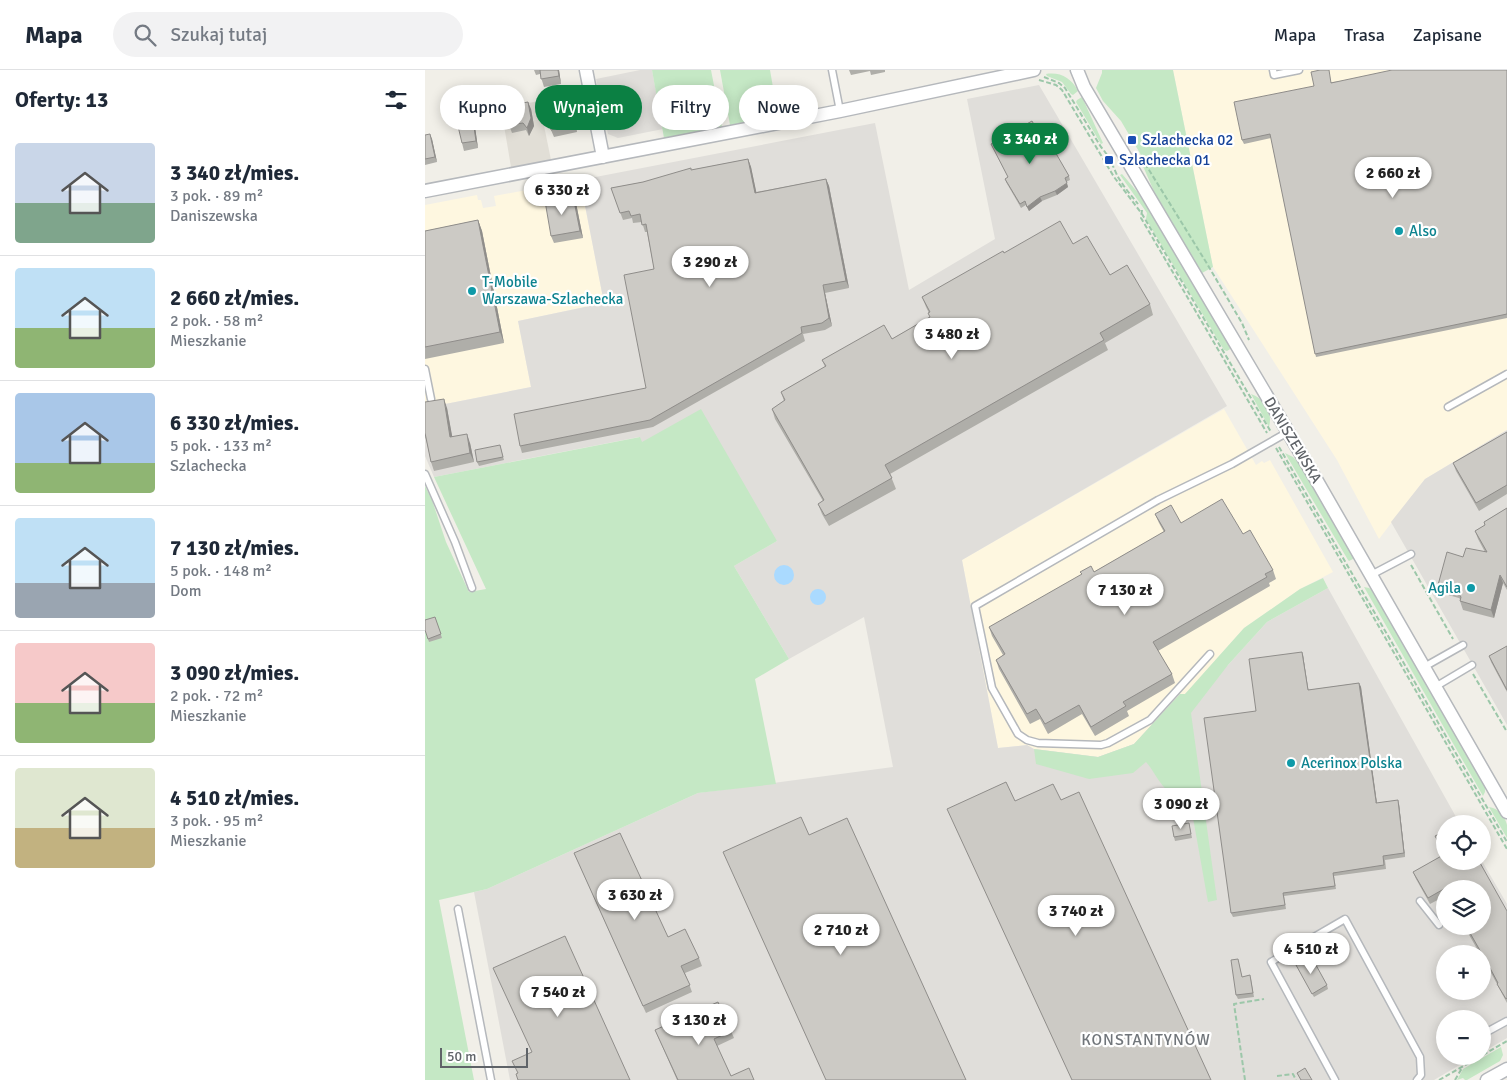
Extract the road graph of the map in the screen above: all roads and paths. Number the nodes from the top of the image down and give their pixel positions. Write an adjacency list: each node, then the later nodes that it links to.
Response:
1 (586, 70): 10 (street)
2 (832, 70): 8 (lane)
3 (1077, 70): 18 (street, DANISZEWSKA)
4 (1273, 70): 5 (lane)
5 (1299, 70)
6 (998, 74): 7 (street); 8 (street)
7 (1038, 74): 12 (path); 12 (path)
8 (840, 111): 10 (street)
9 (1139, 155): 13 (path)
10 (603, 156): 11 (street)
11 (425, 192)
12 (1142, 214): 19 (path)
13 (1249, 342)
14 (425, 369): 16 (lane)
15 (1507, 374): 17 (lane)
16 (431, 399)
17 (1447, 407)
18 (1288, 432): 19 (lane); 22 (street, DANISZEWSKA)
19 (1273, 440): 25 (lane); 30 (path); 31 (path)
20 (425, 474): 23 (lane)
21 (1411, 554): 22 (lane)
22 (1371, 575): 27 (street, DANISZEWSKA)
23 (472, 588)
24 (1463, 645): 27 (lane)
25 (1209, 654)
26 (1473, 665): 28 (lane)
27 (1424, 666): 28 (street, DANISZEWSKA)
28 (1435, 687): 29 (street, DANISZEWSKA)
29 (1507, 812)
30 (1507, 842)
31 (1507, 849)
32 (1419, 901): 34 (lane)
33 (458, 910): 43 (lane)
34 (1436, 922)
35 (1264, 999): 44 (path)
36 (1507, 1021): 37 (lane)
37 (1491, 1030)
38 (1507, 1041): 39 (path)
39 (1491, 1051)
40 (1463, 1066): 48 (path); 49 (path)
41 (1507, 1068): 50 (street)
42 (1277, 1076): 45 (path)
43 (491, 1080)
44 (1245, 1080)
45 (1296, 1080)
46 (1335, 1080): 47 (lane)
47 (1417, 1080)
48 (1439, 1080)
49 (1455, 1080)
50 (1487, 1080)

